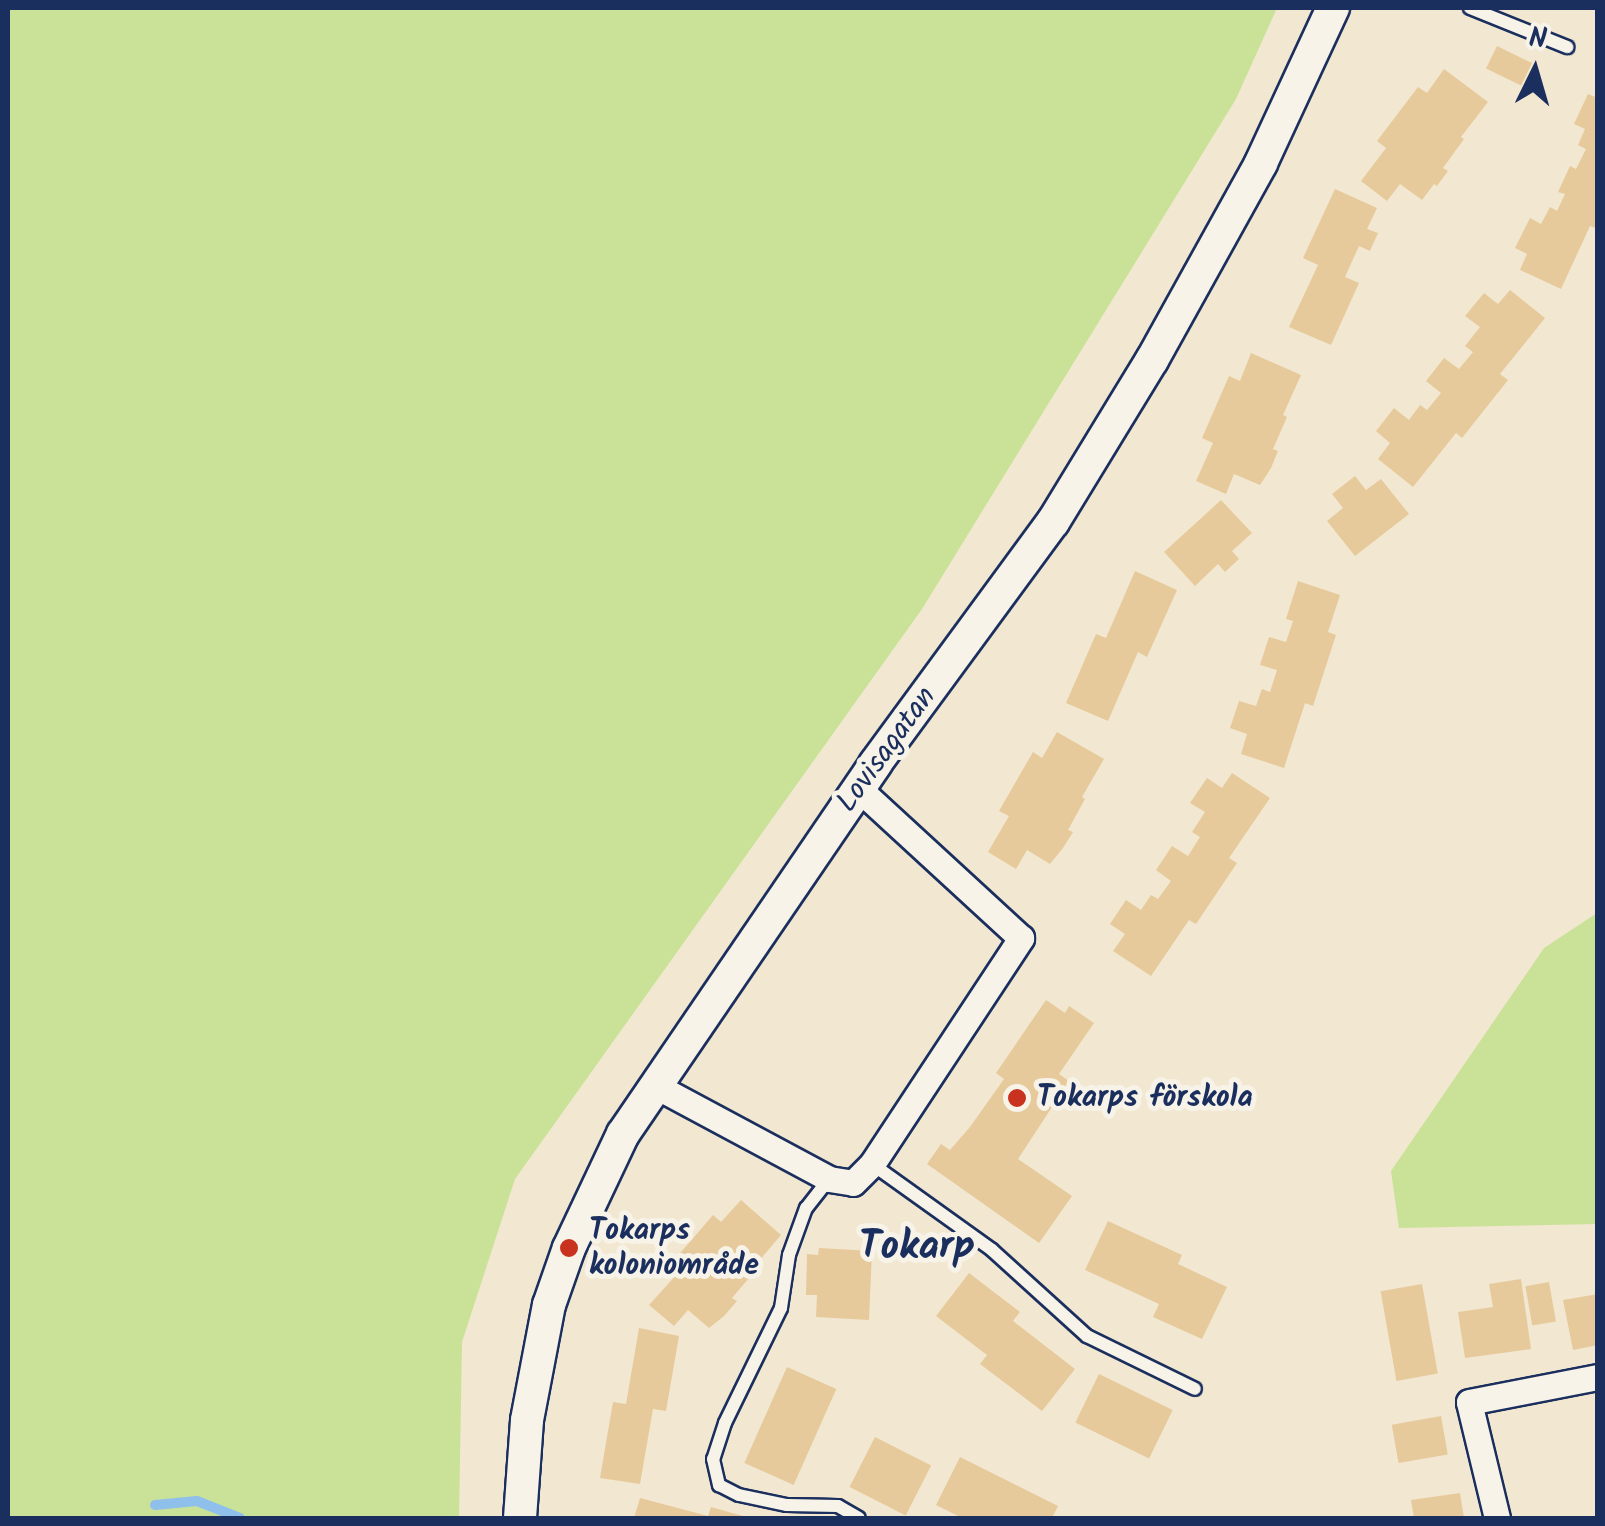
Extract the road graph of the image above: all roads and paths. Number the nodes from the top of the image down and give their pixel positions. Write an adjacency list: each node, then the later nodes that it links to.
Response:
1 (1333, 8): 4 (street, Lovisagatan)
2 (1470, 8): 3 (lane)
3 (1567, 47)
4 (858, 788): 5 (street, Lovisagatan); 6 (street)
5 (654, 1085): 7 (street); 10 (street, Lovisagatan)
6 (872, 1164): 7 (street); 9 (lane)
7 (829, 1179): 11 (lane)
8 (1598, 1377): 12 (street)
9 (1195, 1389)
10 (520, 1518)
11 (859, 1518)
12 (1497, 1518)

